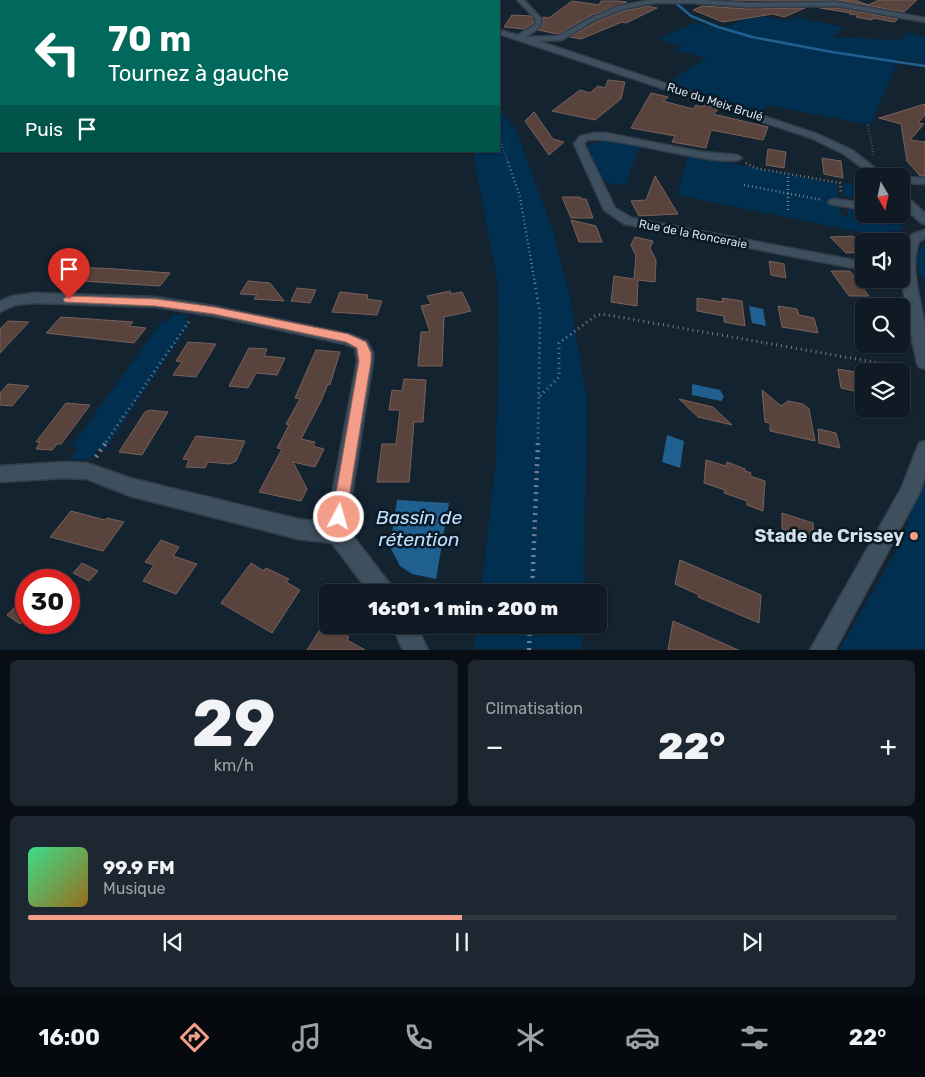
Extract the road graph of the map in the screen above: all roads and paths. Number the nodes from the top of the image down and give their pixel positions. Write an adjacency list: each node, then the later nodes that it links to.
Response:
1 (520, 0): 6 (street)
2 (690, 0): 3 (street); 7 (street)
3 (836, 1): 4 (street)
4 (925, 20)
5 (500, 32): 6 (street)
6 (522, 38): 7 (street); 8 (street, Rue du Meix Brulé)
7 (556, 41): 8 (street); 9 (street)
8 (543, 45): 9 (street, Rue du Meix Brulé)
9 (567, 53): 13 (street, Rue du Meix Brulé)
10 (868, 125): 13 (path)
11 (500, 139): 33 (path)
12 (737, 158): 20 (path); 28 (street, Rue de la Ronceraie)
13 (863, 162): 14 (street, Rue du Meix Brulé)
14 (870, 168)
15 (788, 176): 19 (path)
16 (910, 180): 17 (street)
17 (925, 181)
18 (744, 185): 19 (path)
19 (788, 194): 20 (path); 23 (path)
20 (838, 203): 21 (street)
21 (855, 206)
22 (910, 206): 25 (street)
23 (788, 213)
24 (910, 216): 25 (street)
25 (925, 219): 26 (street)
26 (921, 235): 27 (street)
27 (910, 248)
28 (855, 264)
29 (907, 288): 32 (street)
30 (0, 307): 31 (street)
31 (197, 309): 35 (path); 37 (street)
32 (920, 366): 33 (path)
33 (539, 396): 39 (path)
34 (925, 448): 44 (street)
35 (87, 472): 36 (street); 37 (street)
36 (0, 474)
37 (338, 534): 38 (street)
38 (376, 584)
39 (532, 584)
40 (408, 634): 42 (street)
41 (530, 634): 43 (path)
42 (416, 650)
43 (529, 650)
44 (822, 650)

